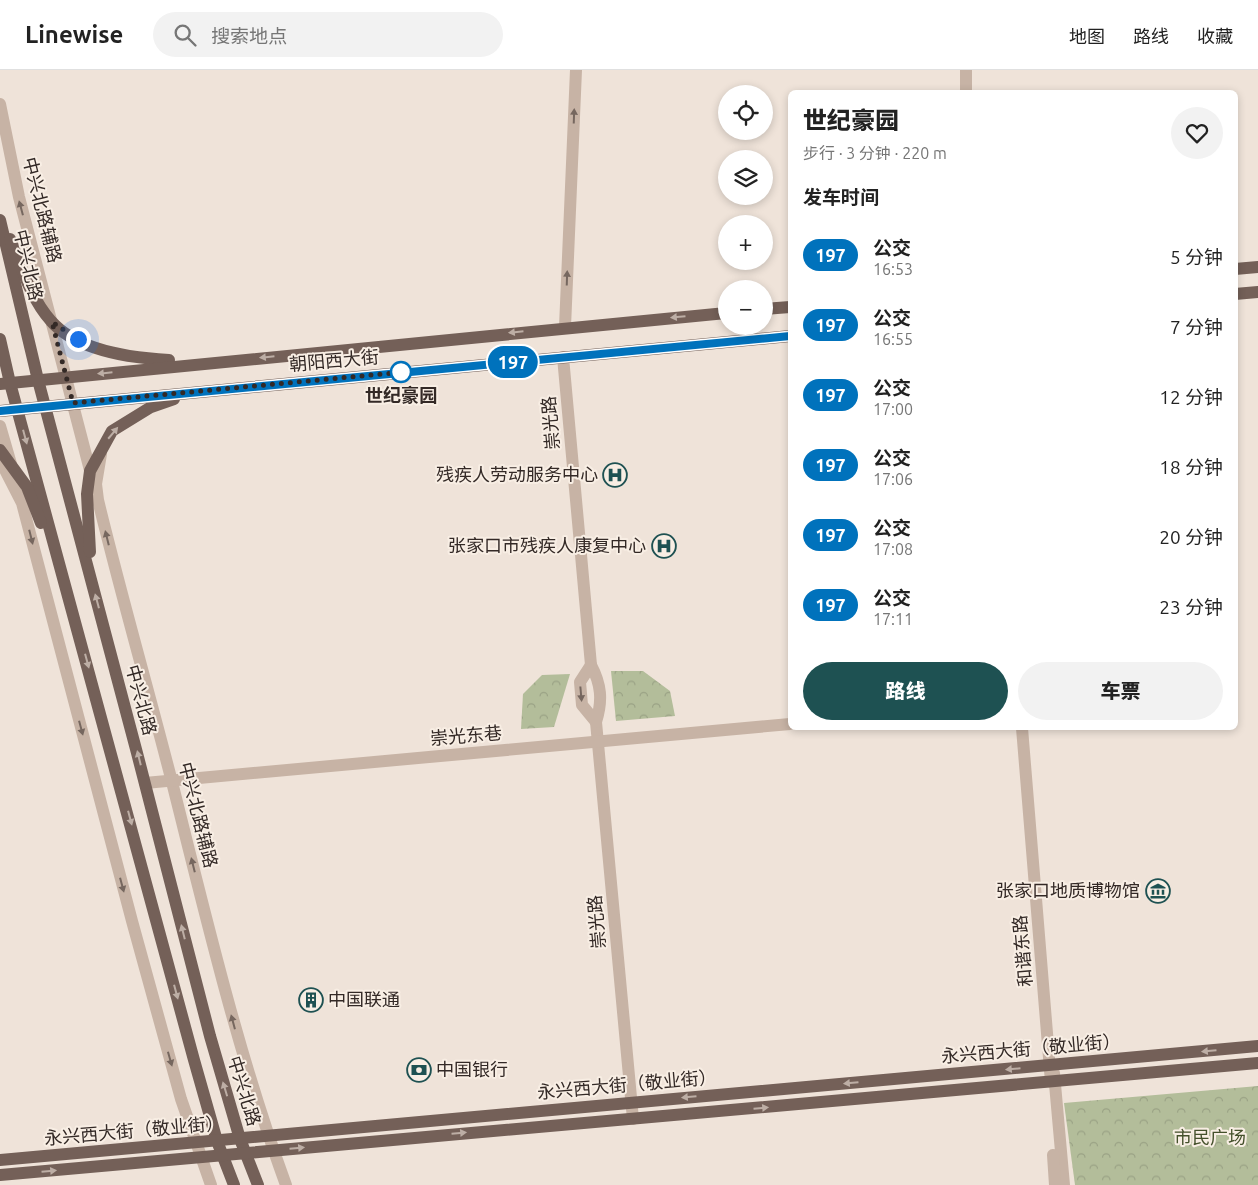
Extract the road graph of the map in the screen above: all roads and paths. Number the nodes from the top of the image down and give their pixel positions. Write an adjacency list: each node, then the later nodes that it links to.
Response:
1 (576, 70): 15 (street, one-way to 1)
2 (966, 70): 3 (street)
3 (966, 90)
4 (0, 104): 14 (street, 中兴北路辅路, one-way to 4)
5 (0, 214): 14 (main road)
6 (0, 220): 21 (main road, 中兴北路)
7 (1258, 267): 8 (main road)
8 (1238, 269)
9 (1258, 292): 10 (main road)
10 (1238, 294)
11 (788, 307): 12 (main road)
12 (773, 308)
13 (718, 314): 15 (main road, 朝阳西大街, one-way to 15)
14 (52, 322): 19 (main road); 20 (street, 中兴北路辅路)
15 (565, 327): 19 (main road, 朝阳西大街, one-way to 19)
16 (788, 336): 18 (main road, 朝阳西大街)
17 (0, 339): 22 (main road)
18 (563, 357): 23 (main road, 朝阳西大街); 36 (street, 崇光路)
19 (207, 363): 20 (main road, 朝阳西大街, one-way to 20)
20 (66, 377): 21 (main road, 朝阳西大街); 24 (street, 中兴北路辅路)
21 (38, 380): 22 (main road, 朝阳西大街); 25 (main road, 中兴北路)
22 (5, 383): 26 (main road)
23 (206, 391): 24 (main road, 朝阳西大街); 30 (main road, one-way to 23)
24 (73, 403): 25 (main road, 朝阳西大街); 32 (street, 中兴北路辅路)
25 (45, 406): 26 (main road, 朝阳西大街); 34 (main road, 中兴北路)
26 (17, 410): 27 (main road, 朝阳西大街); 35 (main road, one-way to 35)
27 (0, 411)
28 (0, 426): 31 (street)
29 (0, 450): 31 (main road)
30 (102, 450): 32 (main road); 33 (street, 中兴北路辅路)
31 (5, 460): 35 (main road); 52 (street, one-way to 52)
32 (90, 470): 33 (street, 中兴北路辅路); 34 (main road)
33 (98, 500): 41 (street, 中兴北路辅路, one-way to 33)
34 (91, 580): 42 (main road, 中兴北路, one-way to 34)
35 (65, 584): 51 (main road, one-way to 51)
36 (591, 665): 37 (street, 崇光路); 37 (street, 崇光路, one-way to 37)
37 (596, 722): 40 (street, 崇光路)
38 (788, 724): 40 (street, 崇光东巷)
39 (1022, 730): 45 (street, 和谐东路)
40 (598, 741): 41 (street, 崇光东巷); 47 (street, 崇光路)
41 (172, 780): 42 (street, 崇光东巷); 49 (street, 中兴北路辅路, one-way to 41)
42 (145, 783): 50 (main road, 中兴北路, one-way to 42)
43 (1258, 1046): 45 (main road, 永兴西大街（敬业街）, one-way to 45)
44 (1258, 1063): 46 (main road, 永兴西大街（敬业街）)
45 (1049, 1065): 46 (street, 和谐东路); 47 (main road, 永兴西大街（敬业街）, one-way to 47)
46 (1051, 1082): 48 (main road, 永兴西大街（敬业街）, one-way to 46); 63 (street, 和谐东路); 64 (street, 和谐东路)
47 (632, 1102): 48 (street, 崇光路); 49 (main road, 永兴西大街（敬业街）)
48 (633, 1119): 53 (main road, 永兴西大街（敬业街）, one-way to 48)
49 (268, 1136): 50 (main road, 永兴西大街（敬业街）); 53 (street, 中兴北路辅路)
50 (240, 1139): 51 (main road, 永兴西大街（敬业街）); 54 (main road, 中兴北路)
51 (217, 1141): 52 (main road, 永兴西大街（敬业街）); 55 (main road)
52 (195, 1143): 56 (street); 57 (main road, 永兴西大街（敬业街）)
53 (273, 1150): 54 (main road, 永兴西大街（敬业街）); 62 (street, 中兴北路辅路)
54 (245, 1153): 55 (main road, 永兴西大街（敬业街）); 61 (main road, 中兴北路)
55 (223, 1155): 56 (main road, 永兴西大街（敬业街）); 60 (main road)
56 (201, 1157): 58 (main road, 永兴西大街（敬业街）, one-way to 56); 59 (street)
57 (0, 1160)
58 (0, 1175)
59 (211, 1185)
60 (234, 1185)
61 (258, 1185)
62 (286, 1185)
63 (1056, 1185)
64 (1064, 1185)

